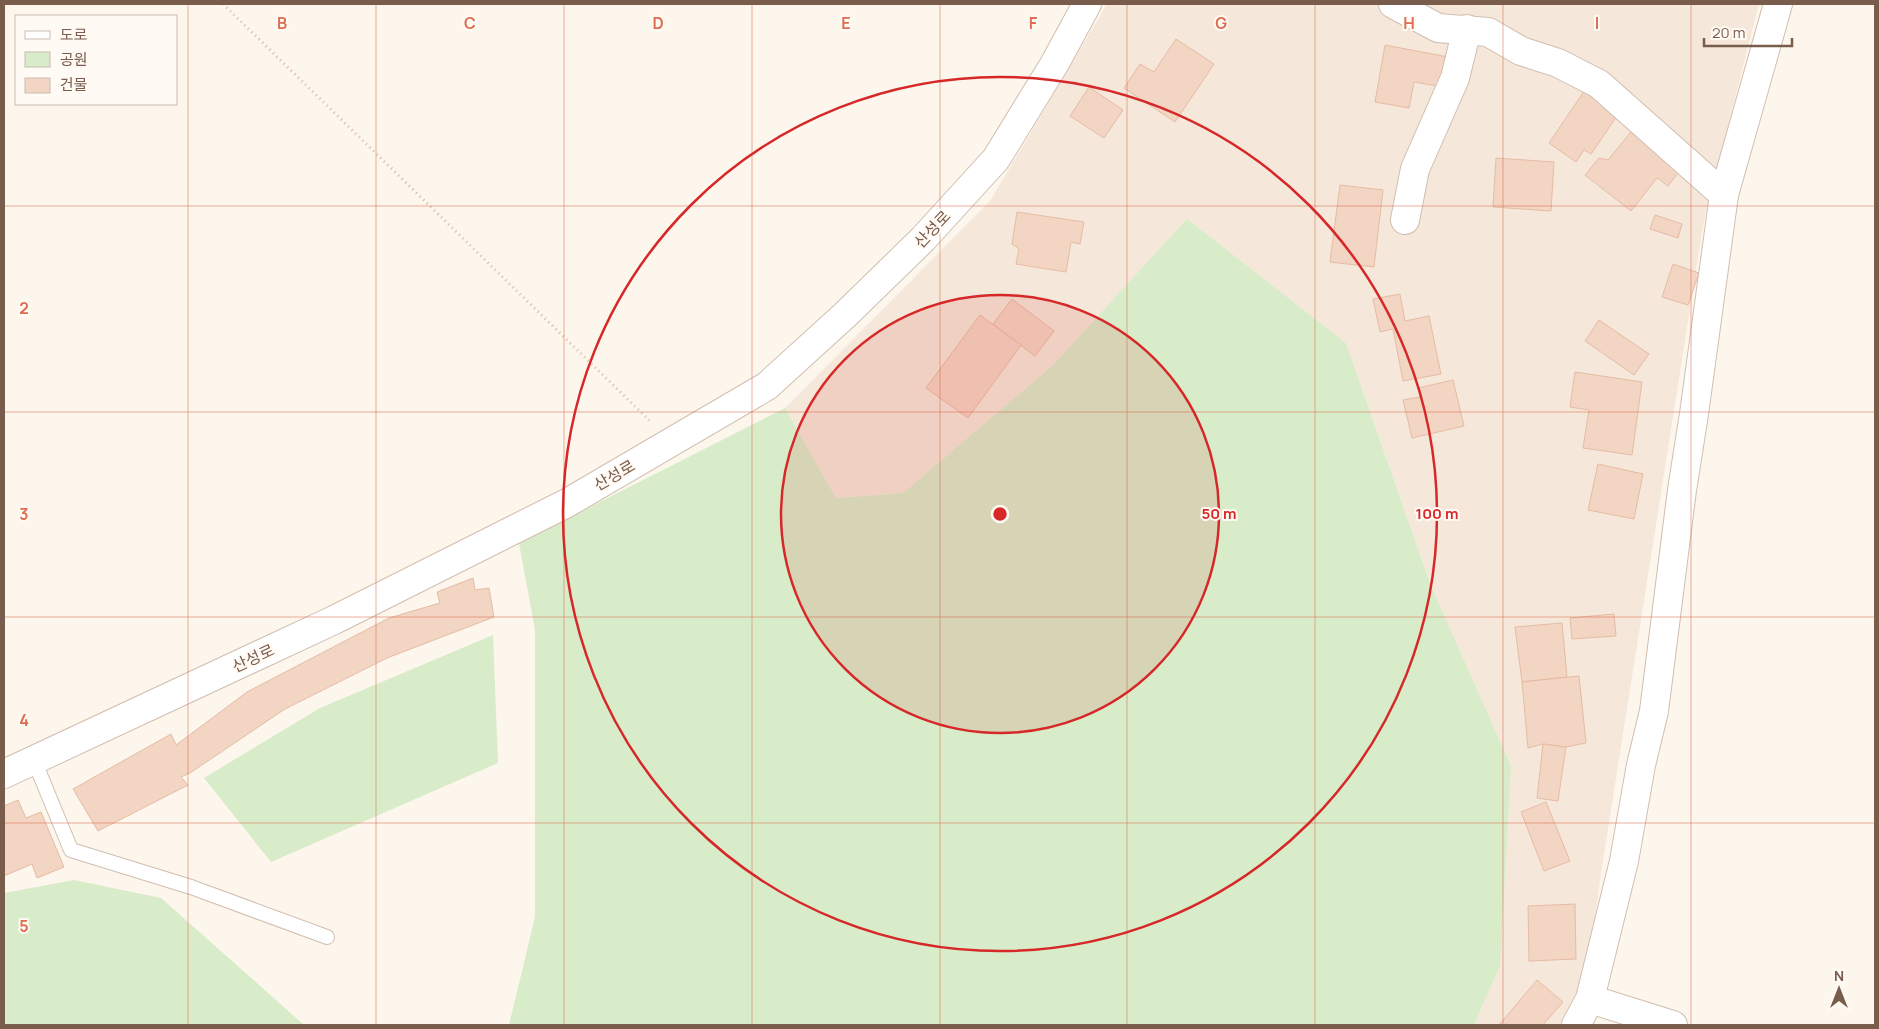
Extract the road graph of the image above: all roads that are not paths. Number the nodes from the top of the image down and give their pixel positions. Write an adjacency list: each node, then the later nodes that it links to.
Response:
1 (1087, 4): 7 (street, 산성로)
2 (1393, 4): 4 (street)
3 (1778, 4): 5 (street)
4 (1466, 29): 5 (street); 6 (street)
5 (1724, 195): 10 (street)
6 (1405, 220)
7 (34, 760): 8 (street, 산성로); 9 (lane)
8 (4, 774)
9 (327, 937)
10 (1590, 999): 11 (street); 12 (street)
11 (1576, 1025)
12 (1672, 1025)

